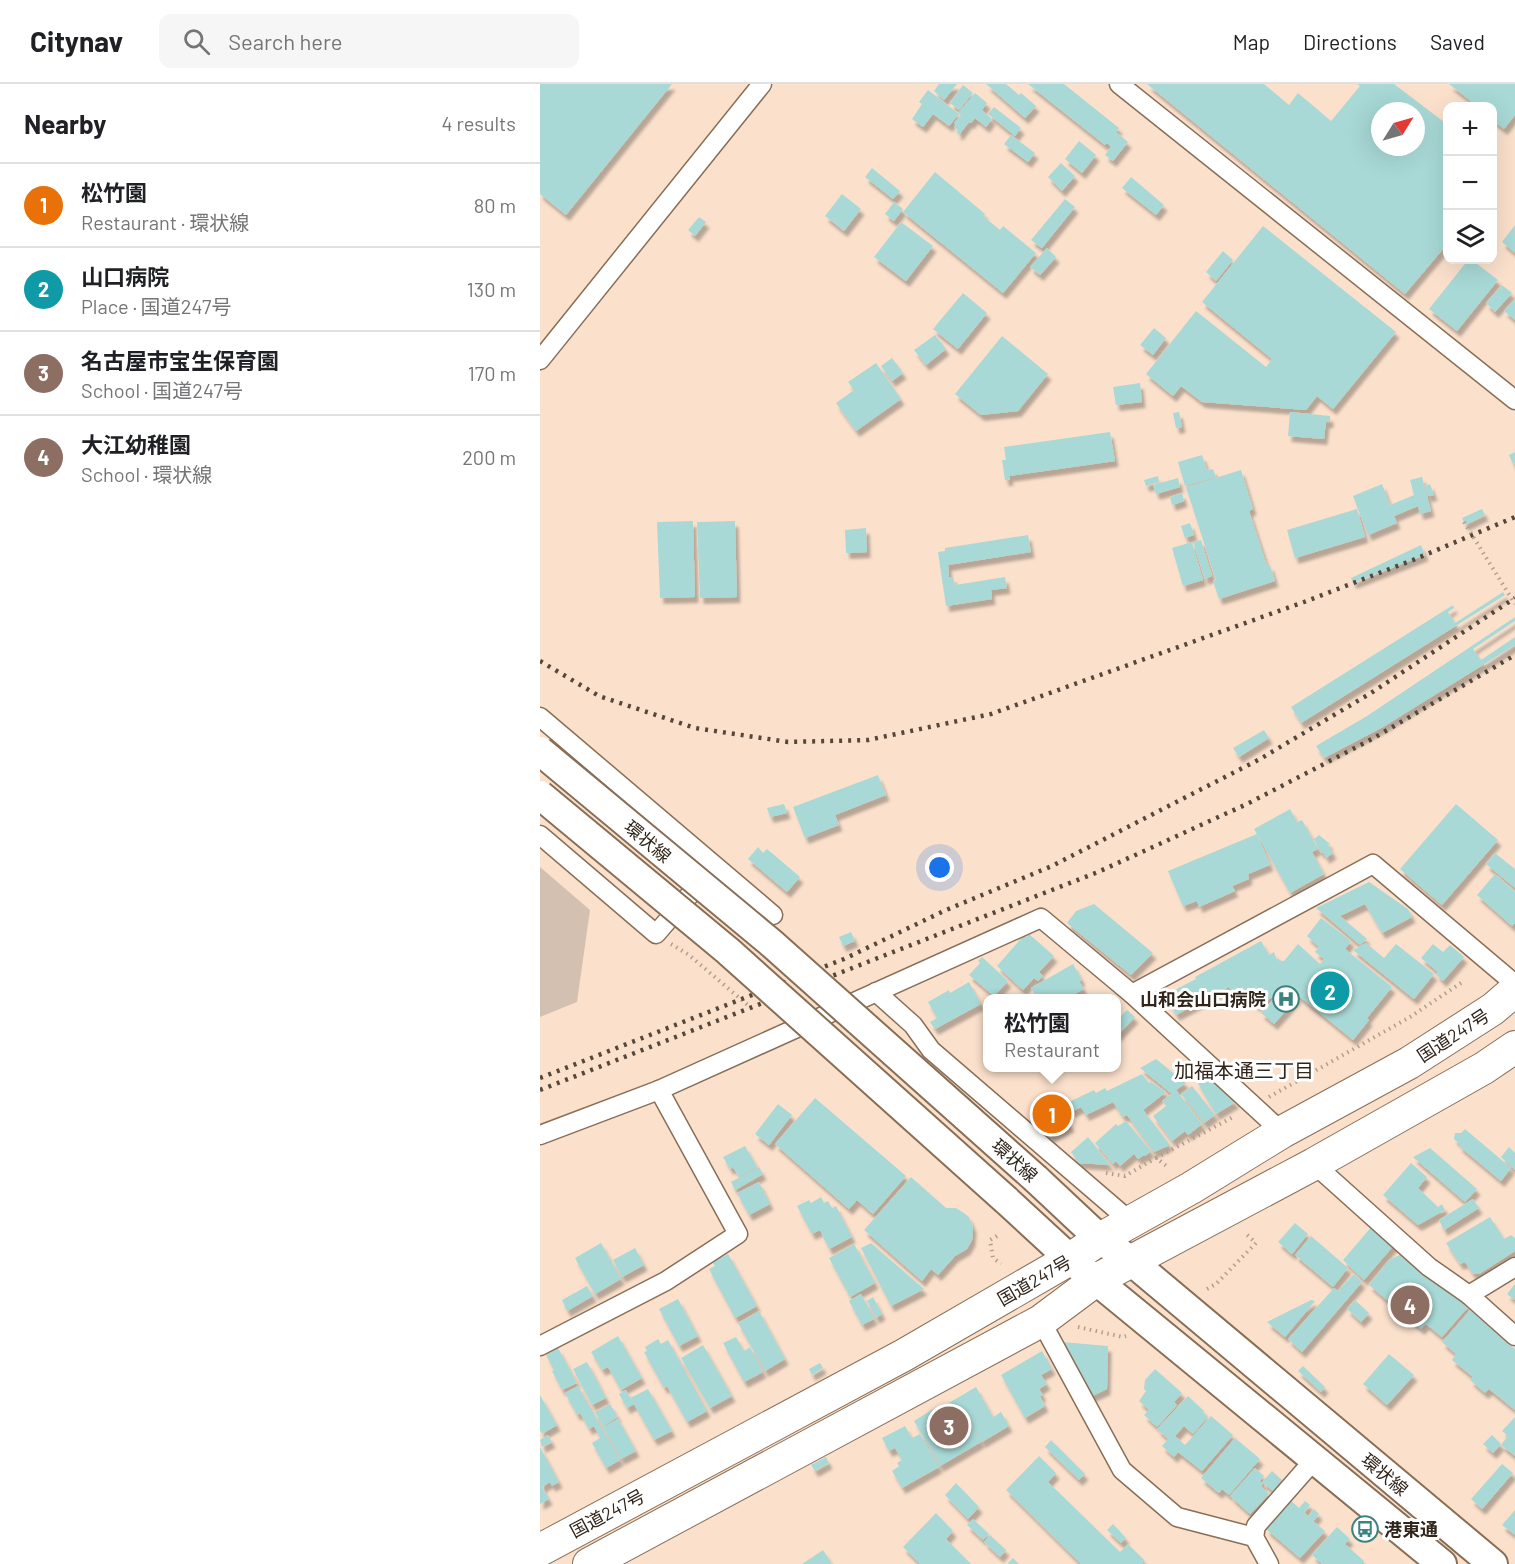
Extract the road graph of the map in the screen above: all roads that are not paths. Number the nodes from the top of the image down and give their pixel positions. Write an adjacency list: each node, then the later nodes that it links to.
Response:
1 (762, 84): 3 (street)
2 (1119, 84): 4 (street)
3 (543, 349)
4 (1515, 400)
5 (540, 717): 9 (street)
6 (540, 751): 21 (main road, 環状線, bridge)
7 (540, 795): 22 (main road, 環状線, bridge)
8 (540, 835): 9 (street)
9 (715, 866): 10 (street)
10 (773, 915)
11 (1515, 984): 14 (street)
12 (1515, 990): 17 (highway, 国道247号)
13 (876, 992): 14 (street); 16 (street); 20 (street)
14 (1132, 994): 17 (street)
15 (1515, 1047): 19 (highway, 国道247号)
16 (659, 1090): 18 (street); 29 (street)
17 (1282, 1132): 20 (highway, 国道247号)
18 (540, 1135)
19 (1314, 1164): 23 (highway, 国道247号); 26 (street)
20 (1131, 1221): 21 (highway, 国道247号)
21 (1100, 1239): 22 (highway, 国道247号); 23 (main road, 環状線)
22 (1070, 1259): 25 (main road, 環状線); 32 (highway, 国道247号)
23 (1130, 1260): 25 (highway, 国道247号); 36 (main road, 環状線)
24 (1515, 1267): 26 (street)
25 (1096, 1280): 27 (highway, 国道247号); 30 (main road, 環状線)
26 (1469, 1295): 28 (street)
27 (1056, 1321): 31 (street); 33 (highway, 国道247号)
28 (1515, 1336)
29 (540, 1346)
30 (1314, 1460): 31 (street); 35 (main road, 環状線)
31 (1254, 1537): 34 (street)
32 (540, 1550)
33 (589, 1564)
34 (1269, 1564)
35 (1442, 1564)
36 (1493, 1564)

